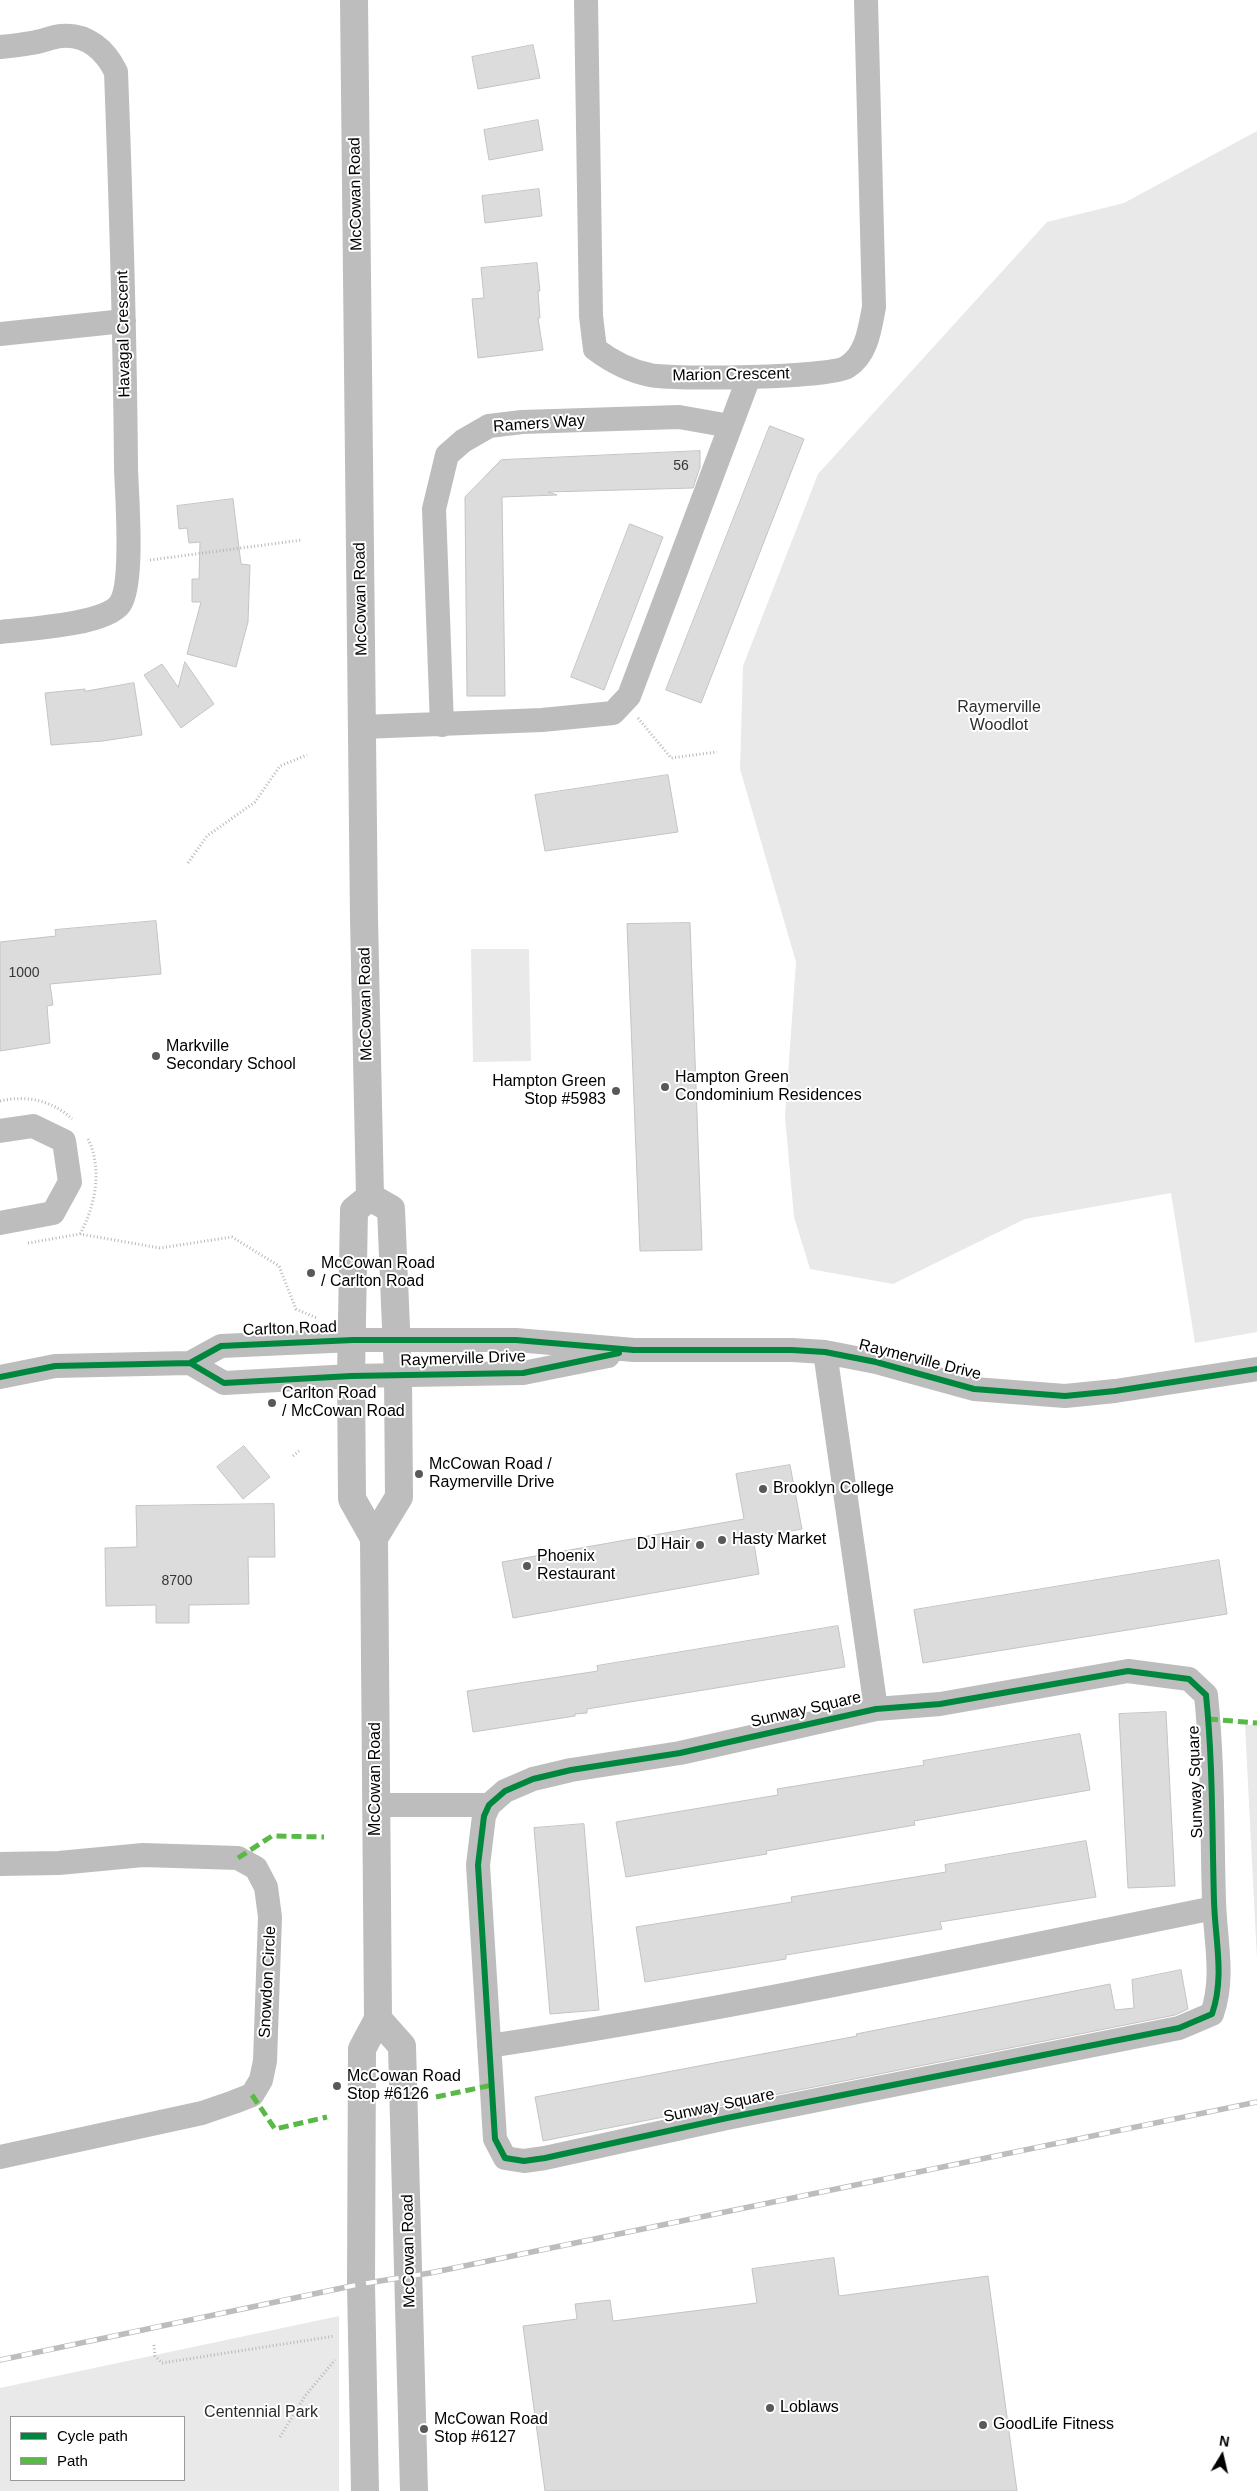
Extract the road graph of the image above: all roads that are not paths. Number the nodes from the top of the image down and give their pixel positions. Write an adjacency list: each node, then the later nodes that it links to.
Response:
1 (354, 0): 11 (main road, McCowan Road)
2 (586, 0): 7 (street, Marion Crescent)
3 (866, 0): 7 (street, Marion Crescent)
4 (0, 47): 5 (street, Havagal Crescent)
5 (124, 321): 6 (street); 9 (street, Havagal Crescent)
6 (0, 334)
7 (749, 377): 8 (street)
8 (730, 426): 10 (street); 10 (street, Ramers Way)
9 (0, 632)
10 (442, 725): 11 (street)
11 (362, 727): 13 (main road, McCowan Road)
12 (0, 1131): 14 (street)
13 (370, 1197): 15 (main road, McCowan Road); 16 (main road)
14 (0, 1223)
15 (353, 1340): 16 (street, Carlton Road); 19 (street, Carlton Road); 22 (main road, McCowan Road)
16 (396, 1340): 17 (street, Raymerville Drive); 21 (main road)
17 (634, 1350): 18 (street, Raymerville Drive); 21 (street, Raymerville Drive)
18 (825, 1352): 20 (street, Raymerville Drive); 25 (street, Sunway Square)
19 (190, 1363): 22 (street); 23 (street, Carlton Road)
20 (1257, 1369)
21 (398, 1375): 22 (street, Raymerville Drive); 24 (main road)
22 (351, 1376): 24 (main road, McCowan Road)
23 (0, 1378)
24 (374, 1538): 26 (main road, McCowan Road)
25 (876, 1709): 27 (street, Sunway Square); 29 (street, Sunway Square)
26 (376, 1804): 27 (street); 30 (main road, McCowan Road)
27 (489, 1804): 31 (street, Sunway Square)
28 (0, 1864): 32 (street, Snowdon Circle)
29 (1214, 1908): 31 (street); 31 (street, Sunway Square)
30 (378, 2019): 33 (main road, McCowan Road); 34 (main road, McCowan Road)
31 (488, 2046)
32 (0, 2157)
33 (365, 2491)
34 (414, 2491)

